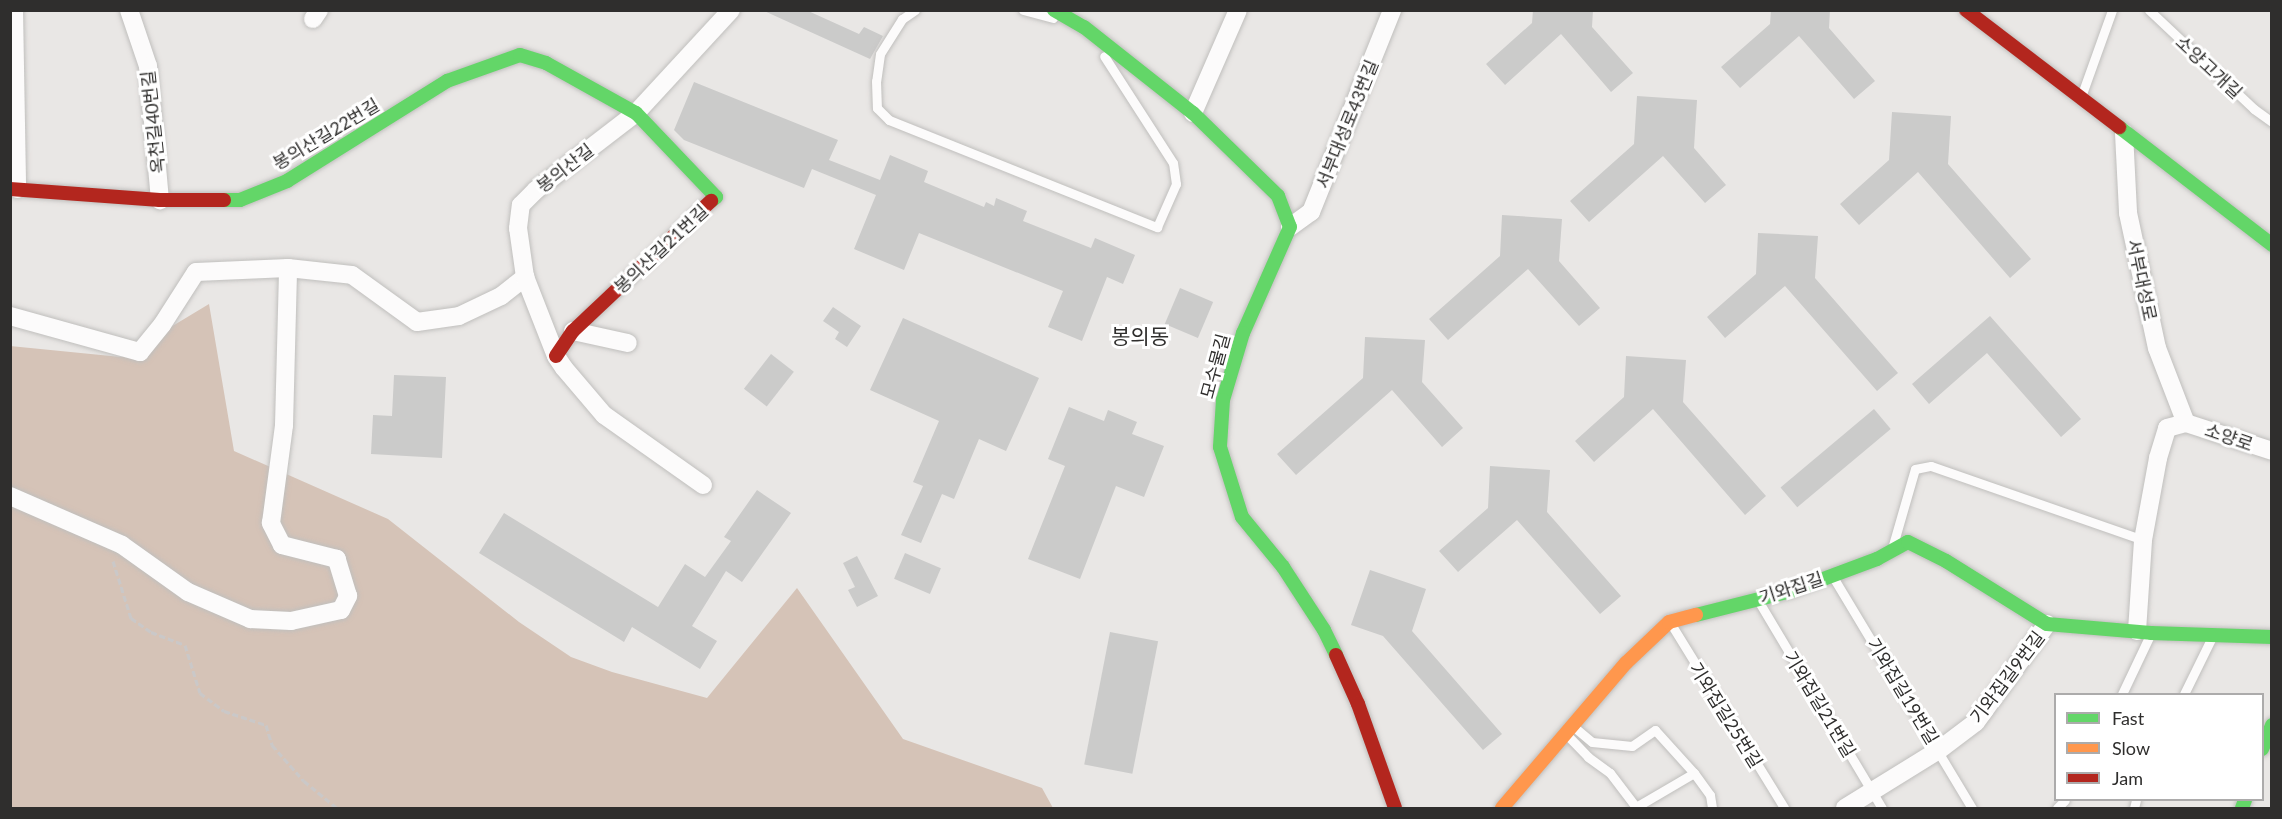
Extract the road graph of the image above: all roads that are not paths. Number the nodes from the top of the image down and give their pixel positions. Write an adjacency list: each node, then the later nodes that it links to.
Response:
1 (14, 10): 19 (street)
2 (129, 10): 20 (street, 옥천길40번길)
3 (731, 10): 15 (street, 봉의산길)
4 (915, 10): 13 (lane)
5 (1023, 10): 13 (lane)
6 (1054, 10): 13 (street)
7 (1090, 10): 13 (street)
8 (1238, 10): 16 (street)
9 (1392, 10): 21 (street, 서부대성로43번길)
10 (1965, 10): 14 (street)
11 (2112, 10): 14 (lane)
12 (2149, 10): 17 (lane, 소양고개길)
13 (1084, 27): 16 (street)
14 (2080, 99): 18 (street)
15 (636, 113): 20 (street, 봉의산길22번길); 24 (street, 봉의산길); 26 (street, 봉의산길21번길)
16 (1193, 113): 21 (street)
17 (2271, 122)
18 (2124, 133): 22 (street); 29 (street, 서부대성로)
19 (14, 189): 20 (street, 봉의산길22번길)
20 (160, 200)
21 (1290, 227): 50 (street, 모수물길)
22 (2271, 245)
23 (288, 268): 24 (street); 25 (street); 32 (street)
24 (525, 277): 28 (street, 봉의산길)
25 (10, 316)
26 (573, 331): 27 (street); 28 (street, 봉의산길21번길)
27 (628, 343)
28 (560, 362): 31 (street, 봉의산길)
29 (2186, 423): 30 (street, 소양로); 33 (street)
30 (2271, 451)
31 (703, 485)
32 (10, 496)
33 (2143, 540): 34 (lane); 39 (street)
34 (1892, 550): 35 (street, 기와집길); 38 (street, 기와집길)
35 (1832, 574): 36 (street, 기와집길); 47 (lane, 기와집길19번길)
36 (1757, 600): 37 (street, 기와집길); 49 (lane, 기와집길21번길)
37 (1669, 622): 45 (street, 기와집길); 53 (lane, 기와집길25번길)
38 (2047, 624): 39 (street, 기와집길); 47 (street, 기와집길9번길)
39 (2144, 632): 40 (street, 기와집길); 42 (lane)
40 (2214, 633): 41 (street, 기와집길); 43 (lane)
41 (2271, 637)
42 (2122, 693)
43 (2184, 693)
44 (2271, 725): 46 (street)
45 (1568, 729): 48 (lane); 48 (lane); 51 (street, 기와집길)
46 (2264, 744)
47 (1939, 750): 49 (street, 기와집길9번길); 56 (lane, 기와집길19번길)
48 (1694, 773): 52 (lane)
49 (1872, 792): 54 (street, 기와집길9번길); 55 (lane, 기와집길21번길)
50 (1395, 808)
51 (1502, 808)
52 (1712, 808)
53 (1784, 808)
54 (1845, 808)
55 (1882, 808)
56 (1972, 808)

